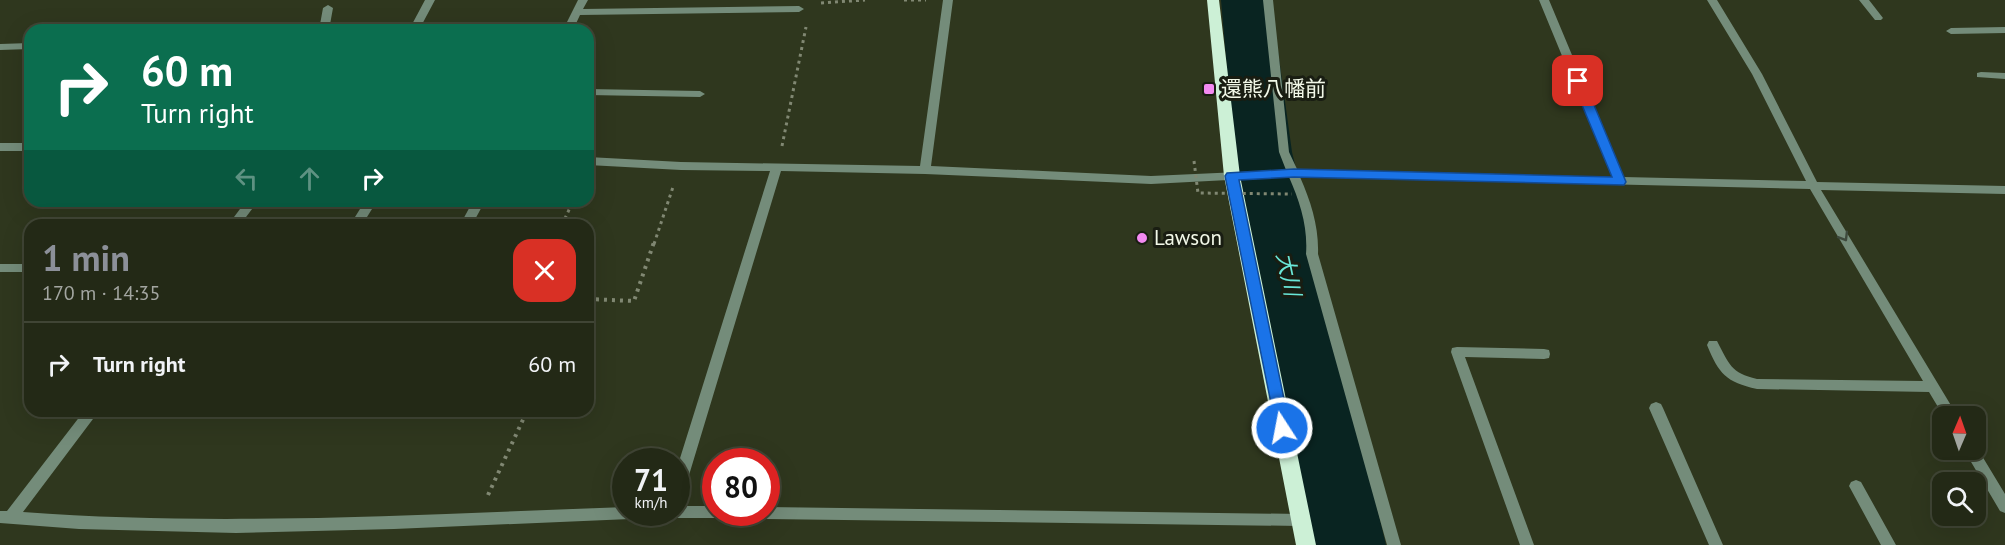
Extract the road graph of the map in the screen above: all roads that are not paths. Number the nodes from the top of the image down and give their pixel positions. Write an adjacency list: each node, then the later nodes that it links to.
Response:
1 (430, 0): 14 (street)
2 (583, 0): 11 (street)
3 (948, 0): 28 (street)
4 (1213, 0): 30 (highway)
5 (1268, 0): 29 (street)
6 (1544, 0): 31 (street)
7 (1712, 0): 32 (street)
8 (1864, 0): 12 (street)
9 (328, 8): 13 (street)
10 (799, 9): 11 (street)
11 (576, 12): 15 (street)
12 (1878, 18)
13 (325, 24)
14 (417, 24)
15 (571, 24)
16 (2005, 30): 17 (street)
17 (1951, 31)
18 (24, 46): 19 (street)
19 (0, 47)
20 (1981, 75): 21 (street)
21 (2005, 76)
22 (594, 92): 23 (street)
23 (700, 94)
24 (0, 147): 25 (street)
25 (24, 147)
26 (594, 160): 27 (street)
27 (777, 168): 28 (street); 42 (street)
28 (926, 170): 30 (street)
29 (1294, 173): 30 (street); 31 (street); 51 (street)
30 (1232, 176): 49 (highway)
31 (1620, 182): 32 (street)
32 (1814, 187): 33 (street); 38 (street, one-way to 38)
33 (2005, 190)
34 (0, 268): 35 (street)
35 (24, 268)
36 (1713, 345): 38 (street)
37 (1544, 354): 52 (street)
38 (1933, 387): 39 (street)
39 (1944, 406)
40 (1656, 408): 53 (street)
41 (87, 417): 48 (street)
42 (690, 450)
43 (1977, 460): 45 (street)
44 (1856, 486): 54 (street)
45 (2005, 507)
46 (780, 513): 49 (street)
47 (612, 514): 48 (street)
48 (5, 518)
49 (1300, 520): 50 (highway)
50 (1306, 545)
51 (1394, 545)
52 (1527, 545)
53 (1716, 545)
54 (1889, 545)

